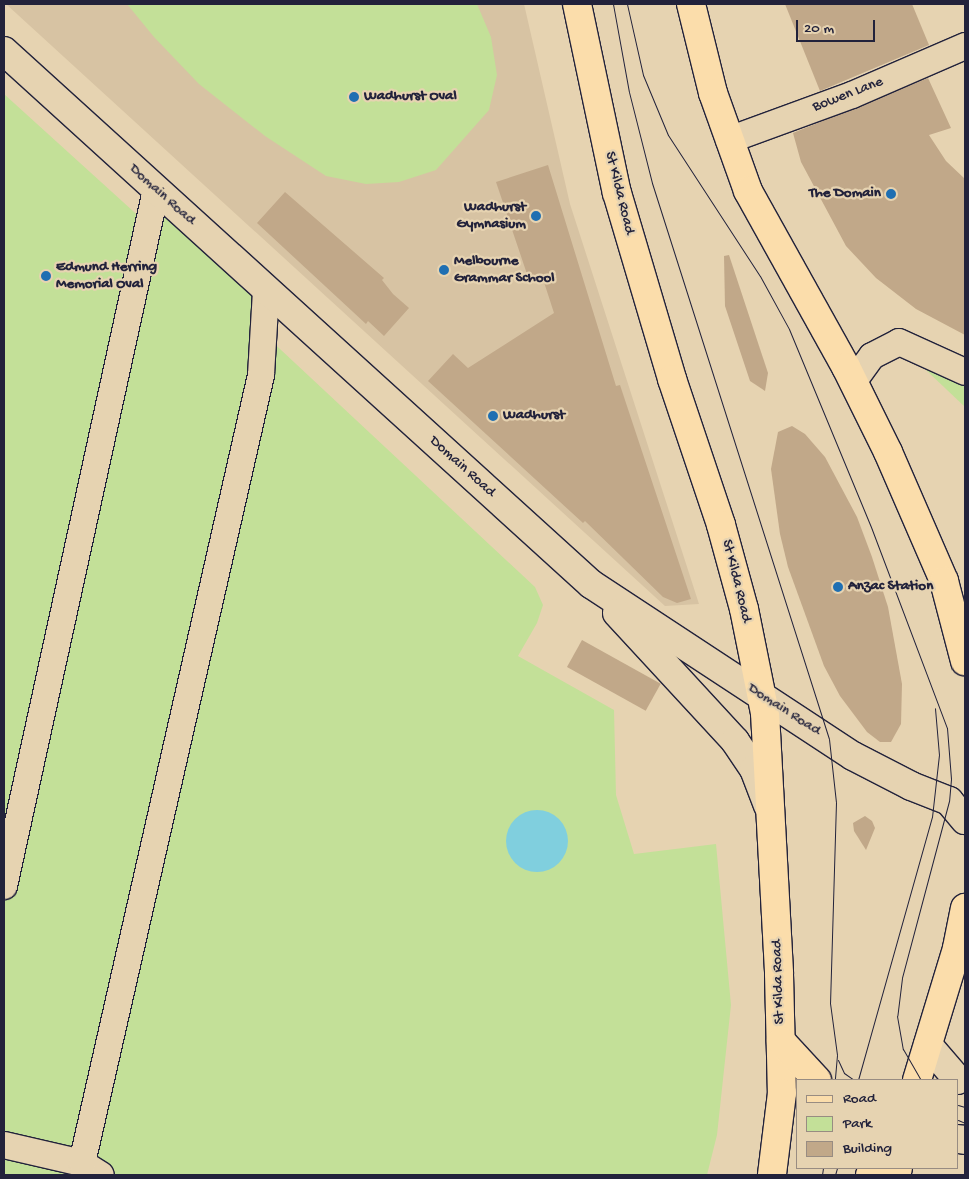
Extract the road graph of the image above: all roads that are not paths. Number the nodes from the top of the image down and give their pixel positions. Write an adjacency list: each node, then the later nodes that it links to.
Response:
1 (578, 4): 12 (main road, St Kilda Road)
2 (692, 4): 5 (main road)
3 (965, 46): 5 (street, Bowen Lane)
4 (4, 51): 6 (street, Domain Road)
5 (729, 140): 9 (main road)
6 (156, 190): 7 (street, Domain Road); 15 (street)
7 (266, 290): 10 (street, Domain Road); 23 (street)
8 (965, 372): 9 (street)
9 (853, 382): 11 (main road)
10 (591, 584): 12 (street, Domain Road); 13 (street)
11 (965, 661)
12 (761, 695): 13 (main road, St Kilda Road); 14 (street, Domain Road)
13 (772, 820): 17 (main road, St Kilda Road)
14 (965, 820)
15 (4, 886)
16 (965, 908): 18 (main road)
17 (781, 1041): 19 (main road); 24 (main road, St Kilda Road)
18 (928, 1045): 20 (main road); 21 (street)
19 (816, 1079)
20 (917, 1079)
21 (957, 1079)
22 (4, 1145): 23 (street)
23 (92, 1169)
24 (772, 1175)

